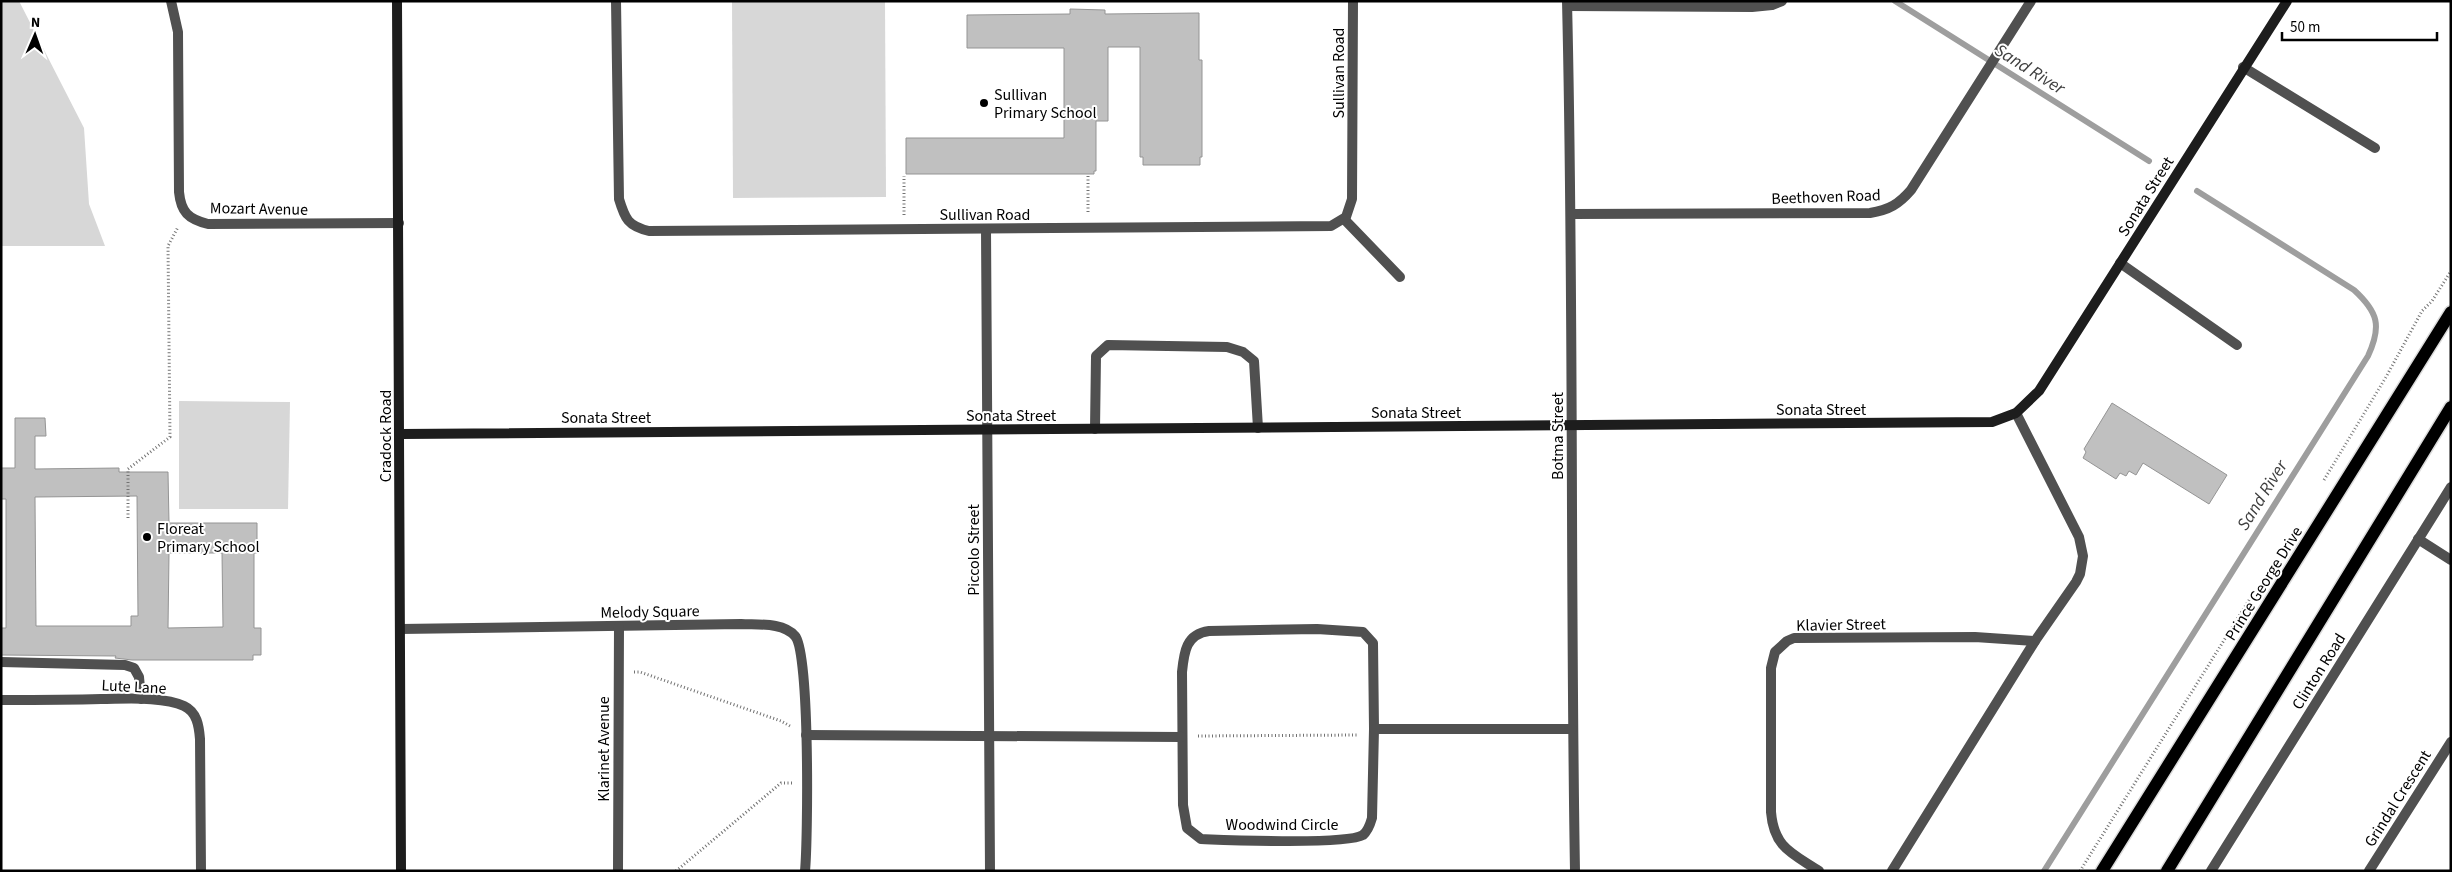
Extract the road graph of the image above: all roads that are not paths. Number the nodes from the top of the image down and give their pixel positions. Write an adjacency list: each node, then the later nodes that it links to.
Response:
1 (171, 1): 13 (street, Mozart Avenue)
2 (397, 1): 13 (street, Cradock Road)
3 (616, 1): 14 (street, Sullivan Road)
4 (1353, 1): 12 (street, Sullivan Road)
5 (1782, 1): 8 (street)
6 (2031, 1): 11 (street, Beethoven Road)
7 (2287, 1): 9 (street, Sonata Street)
8 (1567, 3): 11 (street, Botma Street)
9 (2244, 68): 10 (street); 15 (street, Sonata Street)
10 (2375, 148)
11 (1572, 214): 21 (street, Botma Street)
12 (1344, 219): 14 (street, Sullivan Road); 16 (street)
13 (399, 223): 25 (street, Cradock Road)
14 (986, 229): 24 (street, Piccolo Street)
15 (2120, 263): 18 (street); 20 (street, Sonata Street)
16 (1400, 277)
17 (2451, 312): 49 (main road, Prince George Drive)
18 (2237, 345)
19 (2451, 407): 50 (main road)
20 (2016, 413): 21 (street, Sonata Street); 31 (street)
21 (1572, 426): 22 (street, Sonata Street); 36 (street, Botma Street)
22 (1258, 428): 23 (street, Sonata Street); 23 (street)
23 (1095, 429): 24 (street, Sonata Street)
24 (987, 430): 25 (street, Sonata Street); 37 (street, Piccolo Street)
25 (400, 434): 30 (street, Cradock Road)
26 (2451, 488): 27 (street, Clinton Road)
27 (2418, 539): 28 (street); 51 (street, Clinton Road)
28 (2451, 560)
29 (618, 626): 30 (street, Melody Square); 38 (street, Melody Square); 43 (street, Klarinet Avenue)
30 (400, 630): 42 (street, Cradock Road)
31 (2035, 641): 47 (street, Klavier Street); 48 (street)
32 (1, 662): 33 (street)
33 (141, 699): 34 (street, Lute Lane); 41 (street, Lute Lane)
34 (1, 700)
35 (1374, 729): 36 (street); 39 (street, Woodwind Circle); 39 (street, Woodwind Circle)
36 (1572, 730): 46 (street, Botma Street)
37 (989, 735): 38 (street); 39 (street); 45 (street, Piccolo Street)
38 (806, 736): 44 (street, Melody Square)
39 (1182, 736)
40 (2451, 742): 52 (street, Grindal Crescent)
41 (201, 871)
42 (401, 871)
43 (618, 871)
44 (805, 871)
45 (990, 871)
46 (1575, 871)
47 (1819, 871)
48 (1892, 871)
49 (2102, 871)
50 (2166, 871)
51 (2211, 871)
52 (2369, 871)

